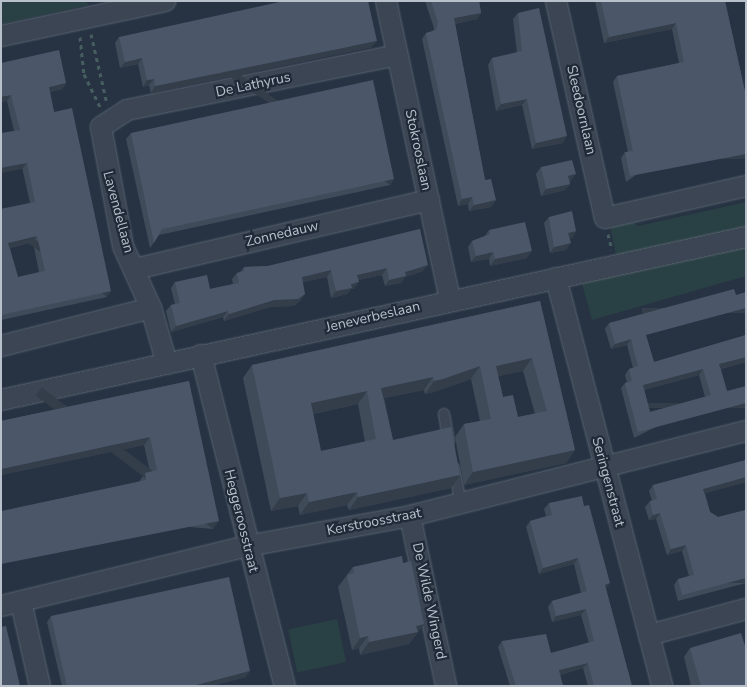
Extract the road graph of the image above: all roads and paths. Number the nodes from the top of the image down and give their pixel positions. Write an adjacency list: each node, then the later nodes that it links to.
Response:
1 (165, 1): 4 (street)
2 (386, 1): 6 (street, Stokrooslaan)
3 (556, 1): 10 (street, Sleedoornlaan)
4 (87, 17): 5 (street); 7 (path); 7 (path)
5 (1, 36)
6 (397, 55): 7 (street, De Lathyrus); 9 (street, Stokrooslaan)
7 (110, 118): 13 (street, Lavendellaan)
8 (746, 186): 10 (street)
9 (429, 200): 13 (street, Zonnedauw); 15 (street, Stokrooslaan)
10 (605, 218): 12 (path)
11 (746, 237): 12 (street, Jeneverbeslaan)
12 (616, 265): 14 (street, Jeneverbeslaan)
13 (135, 269): 16 (street, Lavendellaan)
14 (556, 278): 15 (street, Jeneverbeslaan); 23 (street, Seringenstraat)
15 (450, 299): 18 (street, Jeneverbeslaan)
16 (151, 308): 17 (street); 19 (street, Lavendellaan)
17 (1, 346)
18 (201, 355): 19 (street, Jeneverbeslaan); 26 (street, Heggeroosstraat)
19 (167, 364): 20 (street, Jeneverbeslaan)
20 (1, 400)
21 (444, 414): 24 (lane)
22 (746, 431): 23 (street, Kerstroosstraat)
23 (605, 470): 24 (street, Kerstroosstraat); 30 (street, Seringenstraat)
24 (461, 504): 25 (street, Kerstroosstraat)
25 (410, 516): 26 (street, Kerstroosstraat); 33 (street, De Wilde Wingerd)
26 (247, 546): 27 (street, Kerstroosstraat); 32 (street, Heggeroosstraat)
27 (21, 602): 28 (street, Kerstroosstraat); 31 (street)
28 (1, 606)
29 (746, 609): 30 (street)
30 (649, 635): 34 (street, Seringenstraat)
31 (40, 686)
32 (285, 686)
33 (446, 686)
34 (662, 686)

